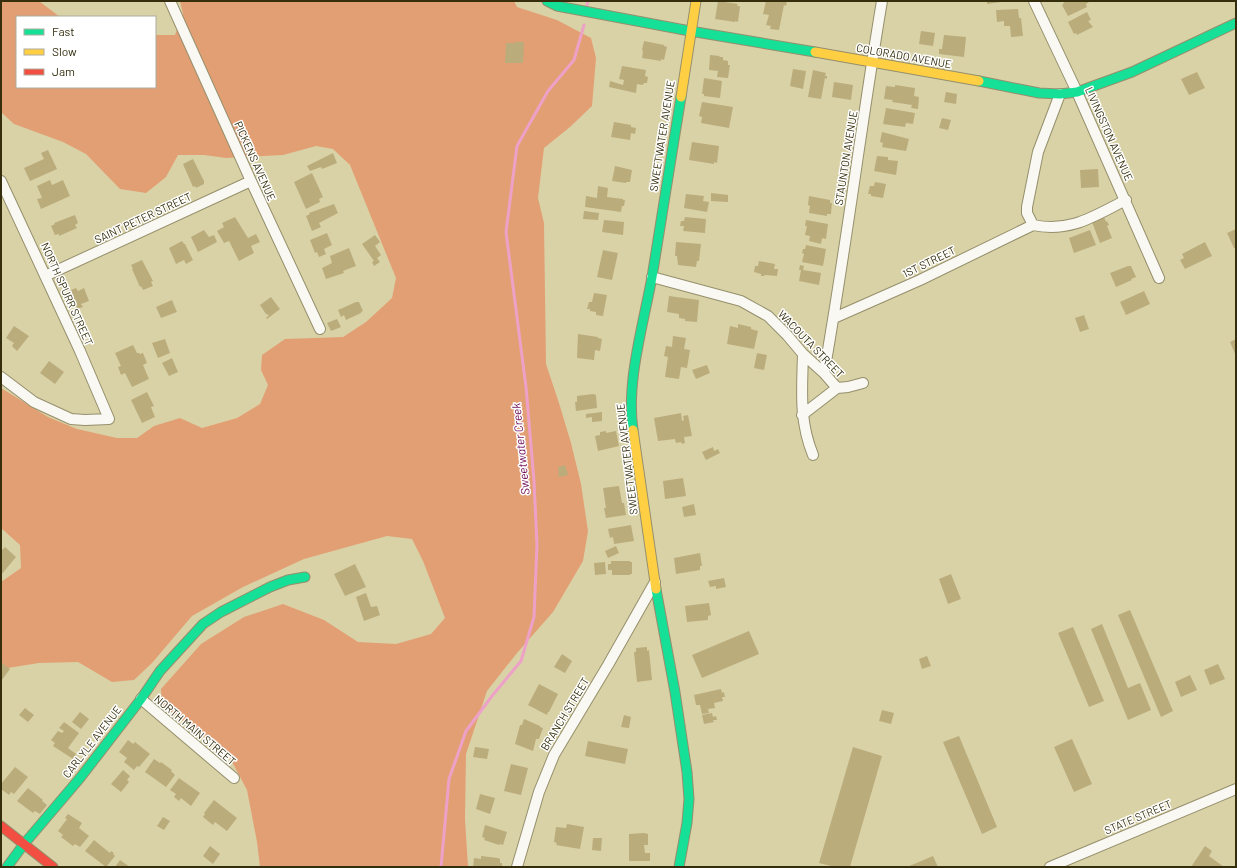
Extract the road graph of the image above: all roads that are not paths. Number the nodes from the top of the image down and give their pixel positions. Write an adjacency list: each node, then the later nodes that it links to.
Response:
1 (170, 1): 12 (street, PICKENS AVENUE)
2 (547, 1): 7 (street, COLORADO AVENUE)
3 (696, 1): 7 (street, SWEETWATER AVENUE)
4 (882, 1): 8 (street, STAUNTON AVENUE)
5 (1034, 1): 9 (street, LIVINGSTON AVENUE)
6 (1236, 23): 9 (street, COLORADO AVENUE)
7 (690, 31): 8 (street, COLORADO AVENUE); 16 (street, SWEETWATER AVENUE)
8 (872, 61): 10 (street, COLORADO AVENUE); 18 (street, STAUNTON AVENUE)
9 (1077, 92): 10 (street, COLORADO AVENUE); 13 (street, LIVINGSTON AVENUE)
10 (1060, 94): 14 (street)
11 (1, 181): 15 (street, NORTH SPURR STREET)
12 (252, 181): 15 (street, SAINT PETER STREET); 19 (street, PICKENS AVENUE)
13 (1126, 200): 14 (street); 17 (street, LIVINGSTON AVENUE)
14 (1032, 224): 18 (street, 1ST STREET)
15 (44, 276): 22 (street, NORTH SPURR STREET)
16 (652, 277): 20 (street, WACOUTA STREET); 28 (street, SWEETWATER AVENUE)
17 (1160, 278)
18 (834, 318): 21 (street, STAUNTON AVENUE)
19 (320, 329)
20 (803, 354): 21 (street, WACOUTA STREET); 25 (street)
21 (824, 373): 24 (street, WACOUTA STREET)
22 (1, 377)
23 (863, 383): 24 (street, WACOUTA STREET)
24 (837, 388): 25 (street)
25 (802, 415): 26 (street)
26 (814, 455)
27 (305, 577): 29 (street, CARLYLE AVENUE)
28 (655, 582): 36 (street, BRANCH STREET); 37 (street, SWEETWATER AVENUE)
29 (141, 699): 30 (street, NORTH MAIN STREET); 33 (street, CARLYLE AVENUE)
30 (234, 778)
31 (1236, 789): 38 (street, STATE STREET)
32 (1, 826): 33 (street)
33 (24, 844): 34 (street, CARLYLE AVENUE); 35 (street)
34 (6, 867)
35 (54, 867)
36 (517, 867)
37 (679, 867)
38 (1050, 867)

